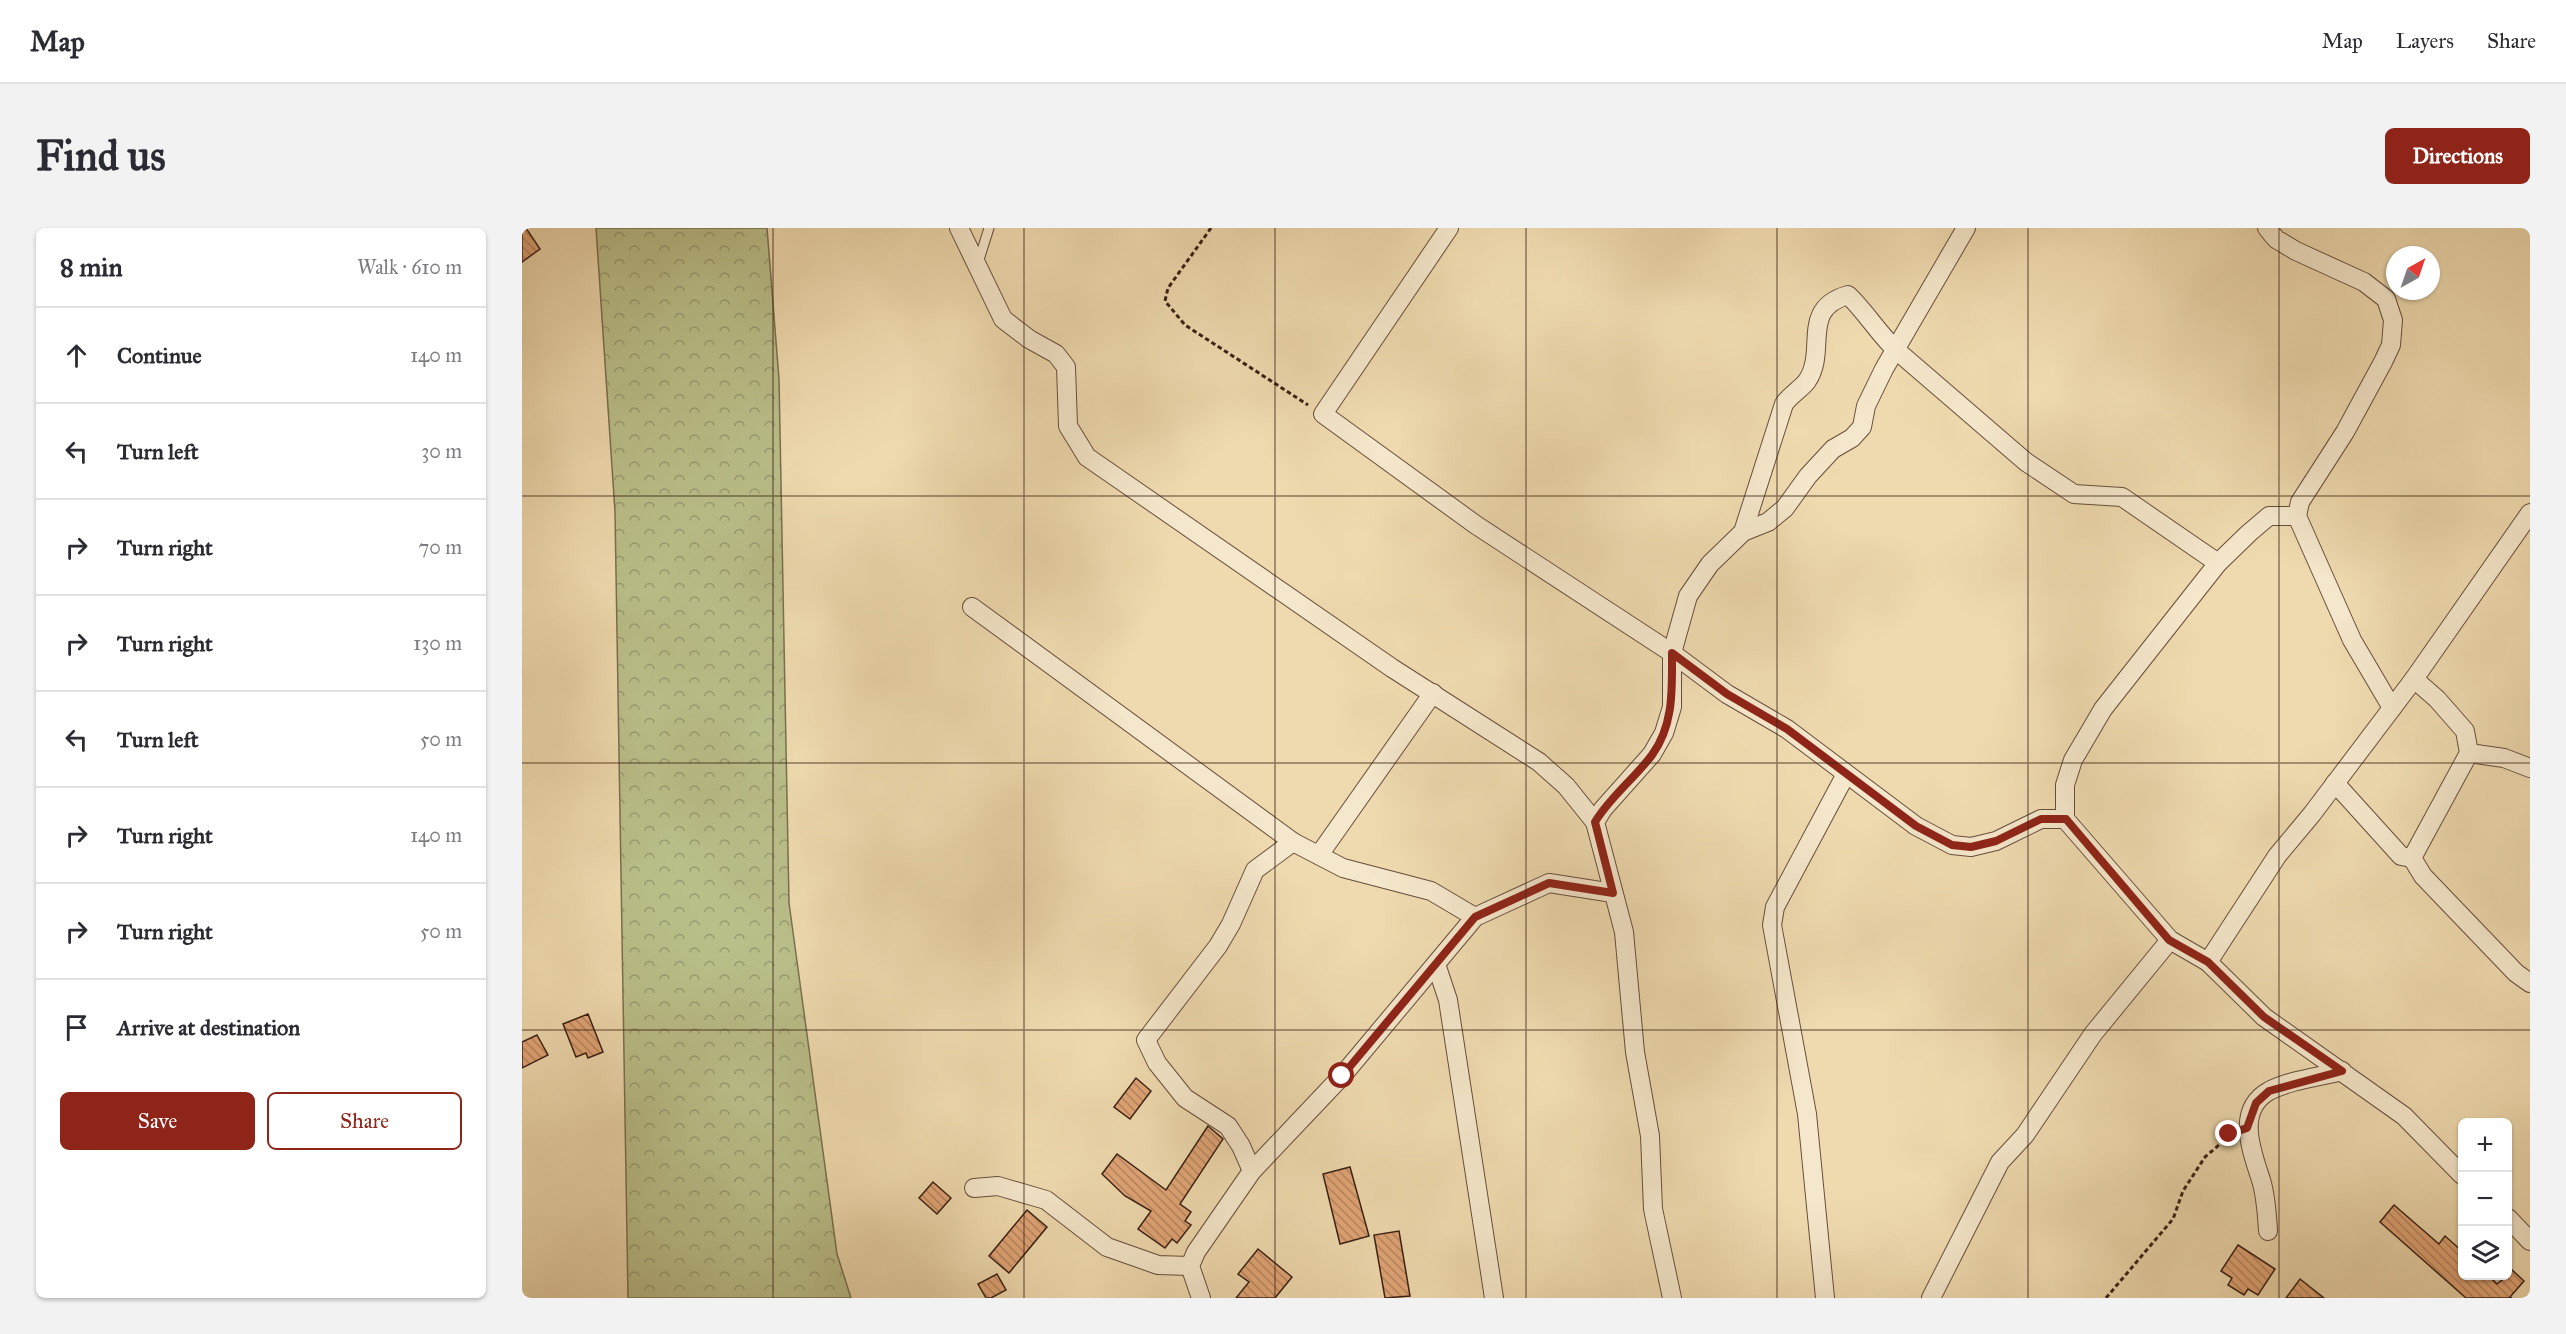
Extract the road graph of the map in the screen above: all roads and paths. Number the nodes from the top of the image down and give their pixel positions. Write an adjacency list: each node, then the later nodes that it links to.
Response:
1 (959, 228): 7 (street)
2 (989, 228): 7 (lane)
3 (1211, 228): 9 (path)
4 (1449, 228): 9 (street)
5 (1966, 228): 8 (street)
6 (2267, 228): 11 (street)
7 (977, 265): 17 (street)
8 (1896, 350): 12 (street); 12 (street); 13 (street)
9 (1323, 414): 15 (street)
10 (2530, 513): 16 (street)
11 (2297, 516): 13 (street); 18 (street)
12 (1743, 532): 15 (street)
13 (2218, 563): 23 (street)
14 (972, 607): 25 (street)
15 (1672, 653): 21 (street); 24 (street)
16 (2414, 679): 18 (street); 19 (street)
17 (1433, 693): 24 (street); 26 (street)
18 (2392, 708): 22 (street)
19 (2469, 753): 20 (street); 27 (street)
20 (2530, 768)
21 (1846, 774): 23 (street); 46 (street)
22 (2335, 783): 27 (street); 31 (street)
23 (2066, 819): 30 (street)
24 (1595, 822): 28 (street)
25 (1293, 842): 26 (street); 36 (street)
26 (1319, 855): 29 (street)
27 (2412, 858): 33 (street)
28 (1613, 893): 29 (street); 45 (street)
29 (1475, 917): 32 (street)
30 (2169, 940): 31 (street); 47 (street)
31 (2208, 962): 34 (street)
32 (1436, 964): 36 (street); 44 (street)
33 (2530, 983)
34 (2342, 1071): 35 (street); 37 (street)
35 (2247, 1128): 40 (street); 48 (path)
36 (1252, 1172): 42 (street)
37 (2460, 1172)
38 (974, 1188): 42 (street)
39 (2512, 1222): 41 (street)
40 (2268, 1231)
41 (2530, 1241)
42 (1190, 1266): 43 (street)
43 (1201, 1298)
44 (1494, 1298)
45 (1672, 1298)
46 (1825, 1298)
47 (1931, 1298)
48 (2106, 1298)

